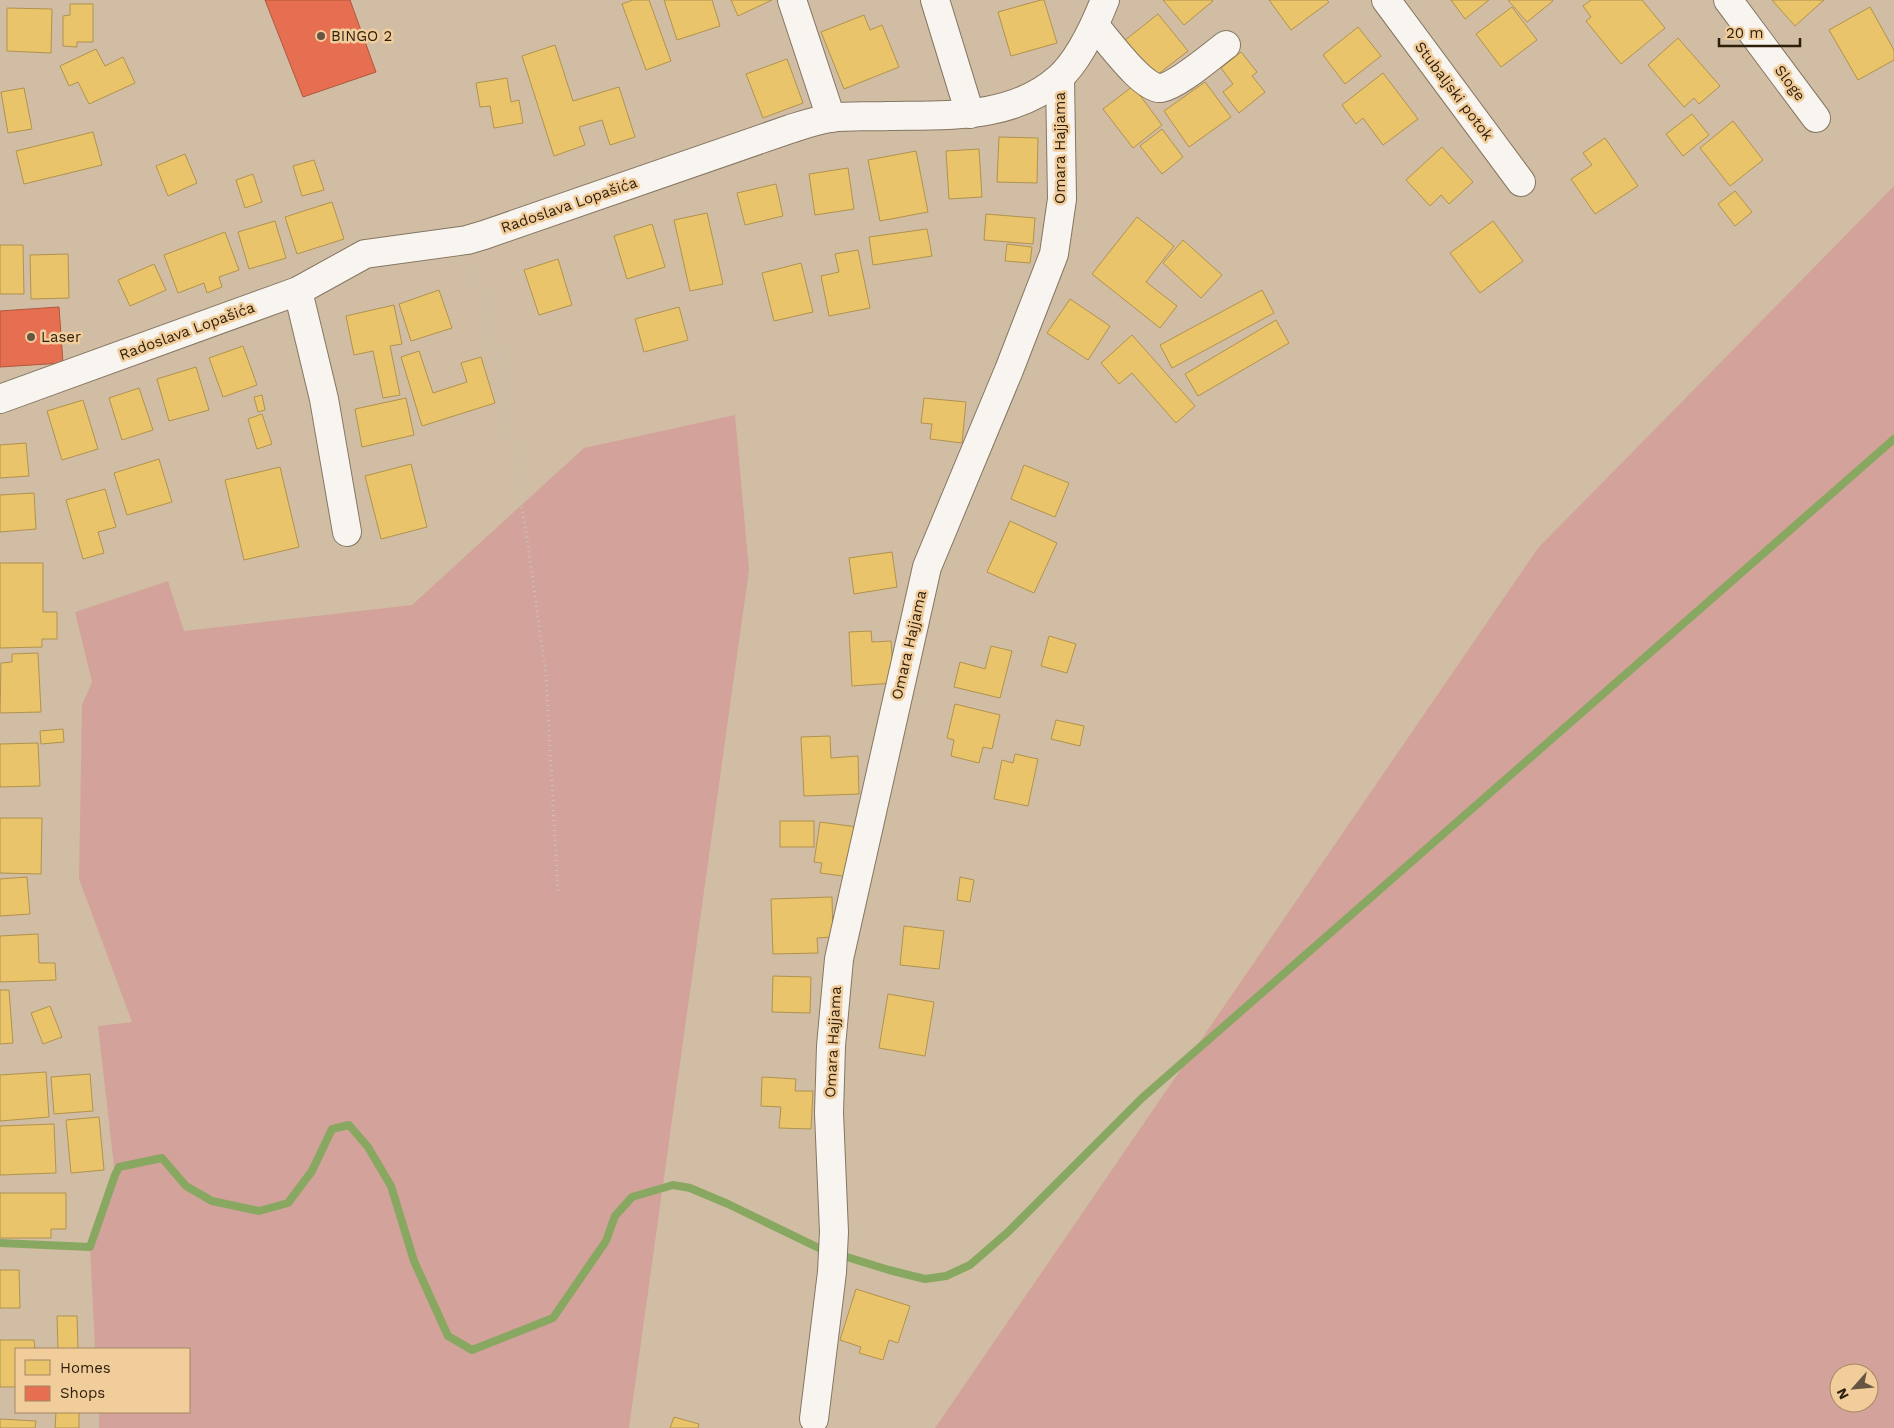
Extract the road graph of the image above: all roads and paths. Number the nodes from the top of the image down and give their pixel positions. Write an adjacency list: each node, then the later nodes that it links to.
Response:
1 (792, 0): 10 (street)
2 (935, 0): 9 (street)
3 (1105, 0): 6 (street, Radoslava Lopašića)
4 (1386, 0): 12 (street, Stubaljski potok)
5 (1728, 0): 11 (street, Sloge)
6 (1095, 26): 7 (street); 8 (street, Radoslava Lopašića)
7 (1226, 45)
8 (1060, 78): 9 (street, Radoslava Lopašića); 18 (street, Omara Hajjama)
9 (970, 114): 10 (street, Radoslava Lopašića)
10 (831, 118): 13 (street, Radoslava Lopašića)
11 (1816, 118)
12 (1521, 182)
13 (467, 240): 14 (street, Radoslava Lopašića); 17 (path)
14 (298, 291): 15 (street, Radoslava Lopašića); 16 (street)
15 (0, 398)
16 (347, 532)
17 (558, 893)
18 (814, 1419)

